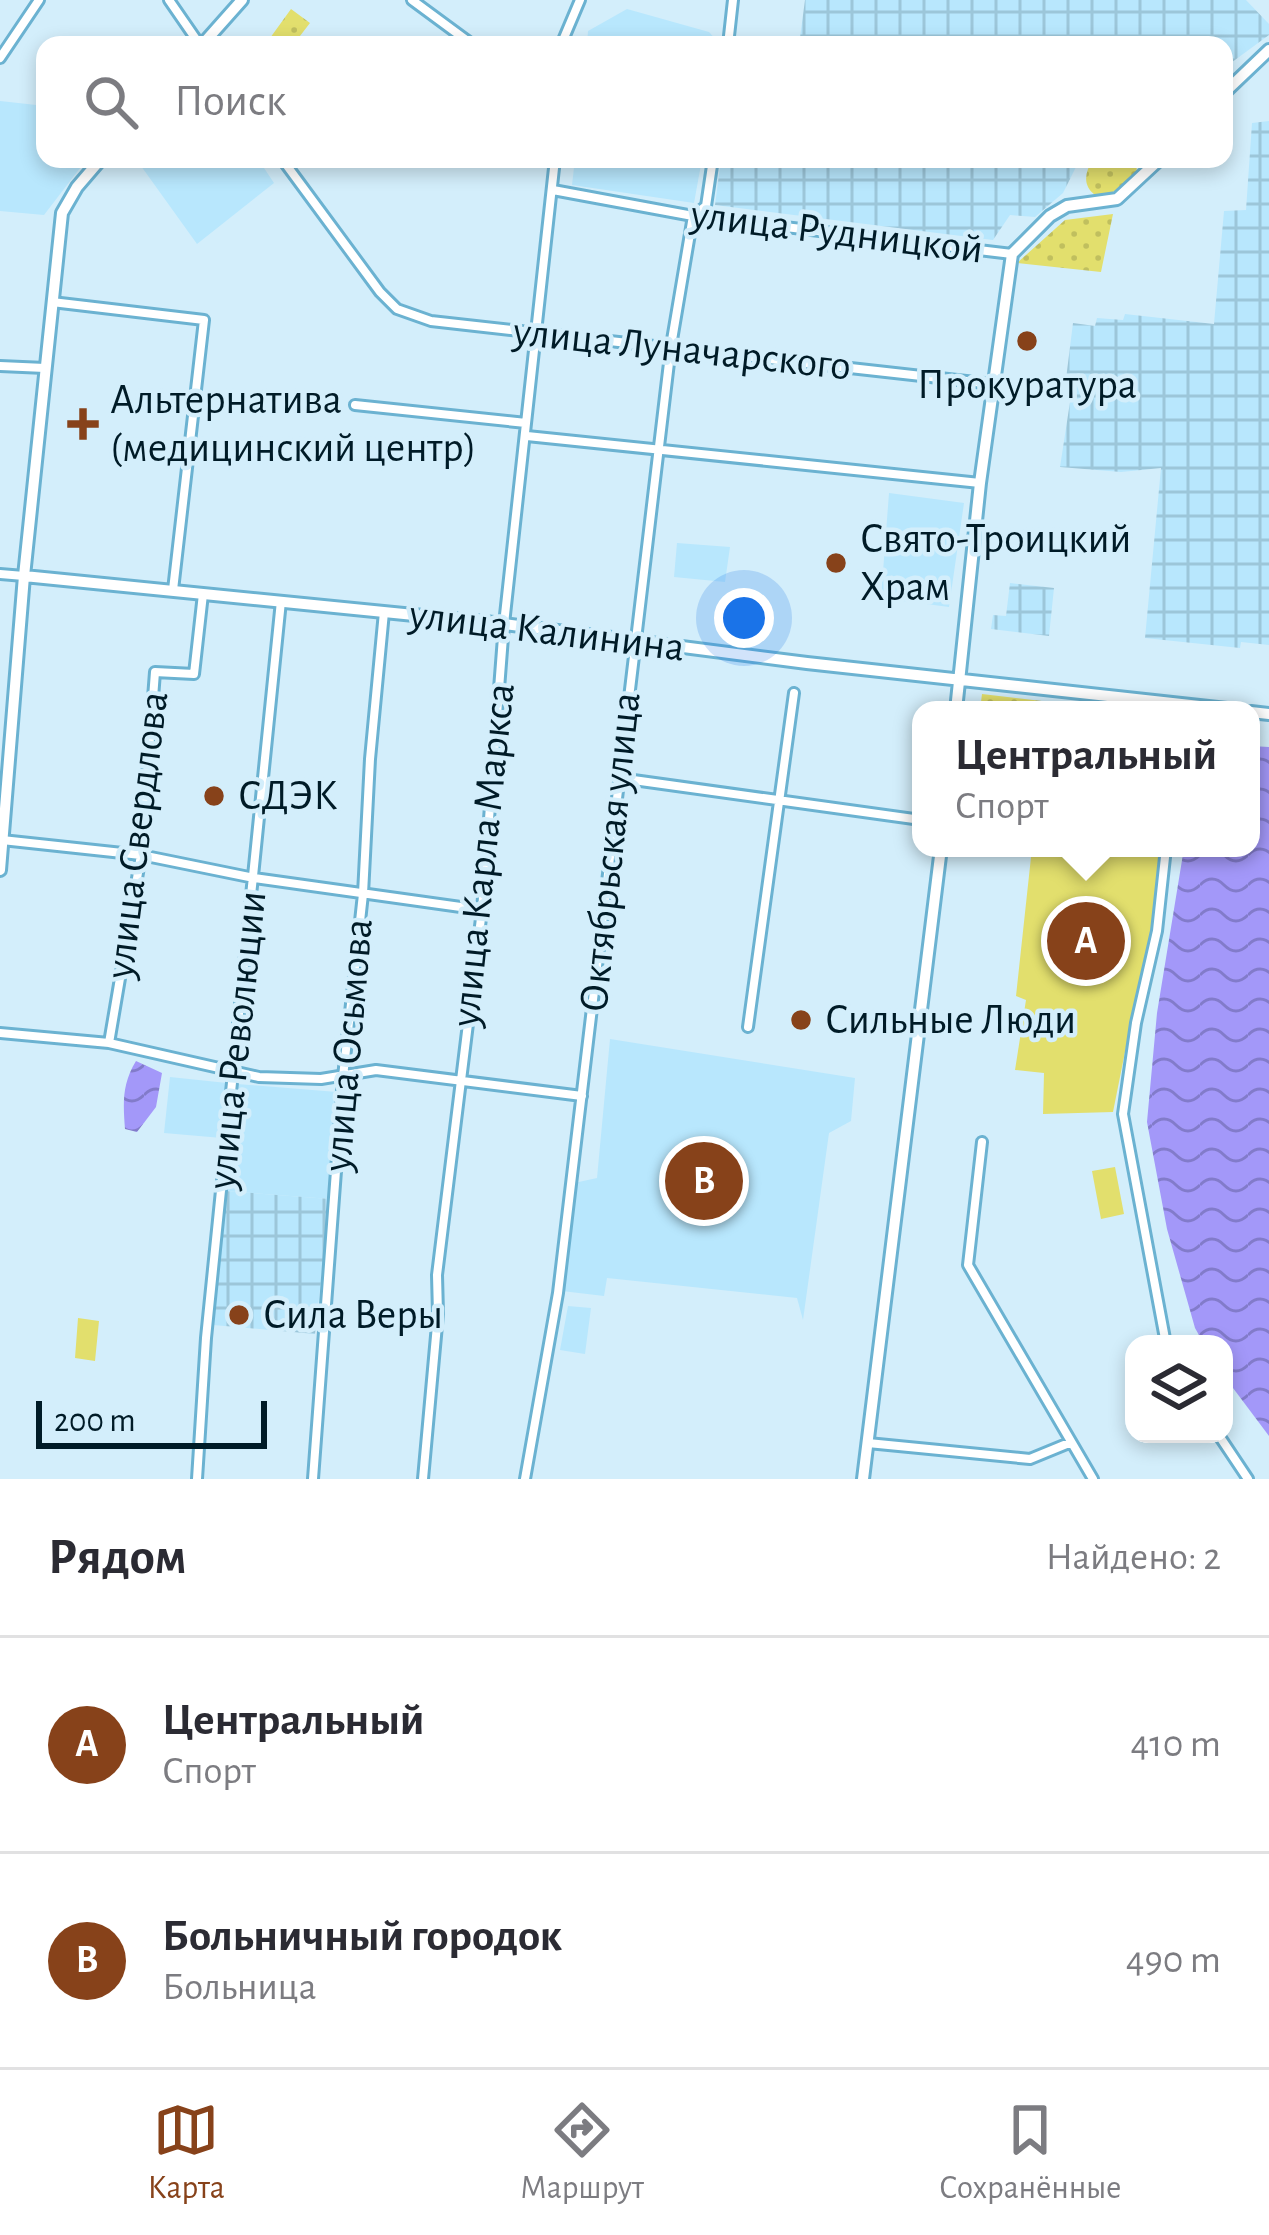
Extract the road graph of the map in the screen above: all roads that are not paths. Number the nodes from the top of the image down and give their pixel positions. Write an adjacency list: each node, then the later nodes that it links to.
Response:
1 (39, 0): 13 (street)
2 (170, 0): 7 (street)
3 (242, 0): 8 (main road)
4 (412, 0): 9 (street)
5 (580, 0): 10 (street)
6 (733, 0): 11 (street)
7 (195, 36)
8 (209, 36)
9 (461, 36)
10 (565, 36)
11 (729, 36)
12 (1269, 50): 14 (main road)
13 (0, 58)
14 (1233, 84)
15 (93, 168): 23 (main road)
16 (289, 168): 24 (street, улица Луначарского)
17 (554, 168): 20 (street, улица Карла Маркса)
18 (711, 168): 21 (street, Октябрьская улица)
19 (1150, 168): 22 (main road, улица Рудницкой)
20 (553, 190): 21 (street, улица Рудницкой); 24 (street, улица Карла Маркса)
21 (693, 216): 22 (street, улица Рудницкой); 25 (street, Октябрьская улица)
22 (1012, 254): 28 (main road)
23 (52, 302): 27 (main road); 36 (street)
24 (536, 334): 25 (street, улица Луначарского); 30 (street, улица Карла Маркса)
25 (671, 346): 28 (street, улица Луначарского); 32 (street, Октябрьская улица)
26 (0, 366): 27 (street)
27 (45, 368): 35 (main road)
28 (993, 384): 33 (main road)
29 (355, 405): 30 (street)
30 (526, 423): 31 (street, улица Карла Маркса)
31 (527, 436): 32 (street); 40 (street, улица Карла Маркса)
32 (658, 449): 33 (street); 41 (street, Октябрьская улица)
33 (980, 483): 42 (main road)
34 (0, 574): 35 (street, улица Калинина)
35 (24, 576): 36 (main road, улица Калинина); 49 (main road)
36 (173, 591): 37 (main road, улица Калинина)
37 (202, 594): 38 (main road, улица Калинина); 50 (street, улица Свердлова)
38 (281, 602): 39 (main road, улица Калинина); 54 (street, улица Революции)
39 (384, 612): 40 (main road, улица Калинина); 55 (street, улица Осьмова)
40 (504, 624): 41 (main road, улица Калинина); 56 (street, улица Карла Маркса)
41 (633, 641): 42 (main road, улица Калинина); 46 (street, Октябрьская улица)
42 (960, 677): 44 (main road); 45 (main road, улица Калинина)
43 (794, 693): 47 (street)
44 (957, 701)
45 (1146, 701)
46 (619, 778): 47 (street); 63 (street, Октябрьская улица)
47 (780, 802): 48 (street); 57 (street)
48 (912, 819)
49 (1, 840): 50 (street); 53 (main road)
50 (141, 855): 54 (street); 59 (street, улица Свердлова)
51 (940, 857): 66 (main road)
52 (1165, 857): 65 (street)
53 (0, 870)
54 (254, 878): 55 (street); 60 (street, улица Революции)
55 (363, 893): 56 (street); 61 (street, улица Осьмова)
56 (482, 910): 62 (street, улица Карла Маркса)
57 (748, 1027)
58 (0, 1033): 59 (street)
59 (110, 1043): 60 (street)
60 (233, 1074): 61 (street); 69 (street, улица Революции)
61 (343, 1077): 62 (street); 70 (street, улица Осьмова)
62 (460, 1080): 63 (street); 71 (street, улица Карла Маркса)
63 (582, 1096): 72 (street, Октябрьская улица)
64 (982, 1142): 67 (street)
65 (1164, 1335)
66 (868, 1443): 67 (street); 73 (main road)
67 (1069, 1443): 74 (street)
68 (1224, 1443): 75 (street)
69 (197, 1479)
70 (313, 1479)
71 (423, 1479)
72 (525, 1479)
73 (863, 1479)
74 (1093, 1479)
75 (1248, 1479)

